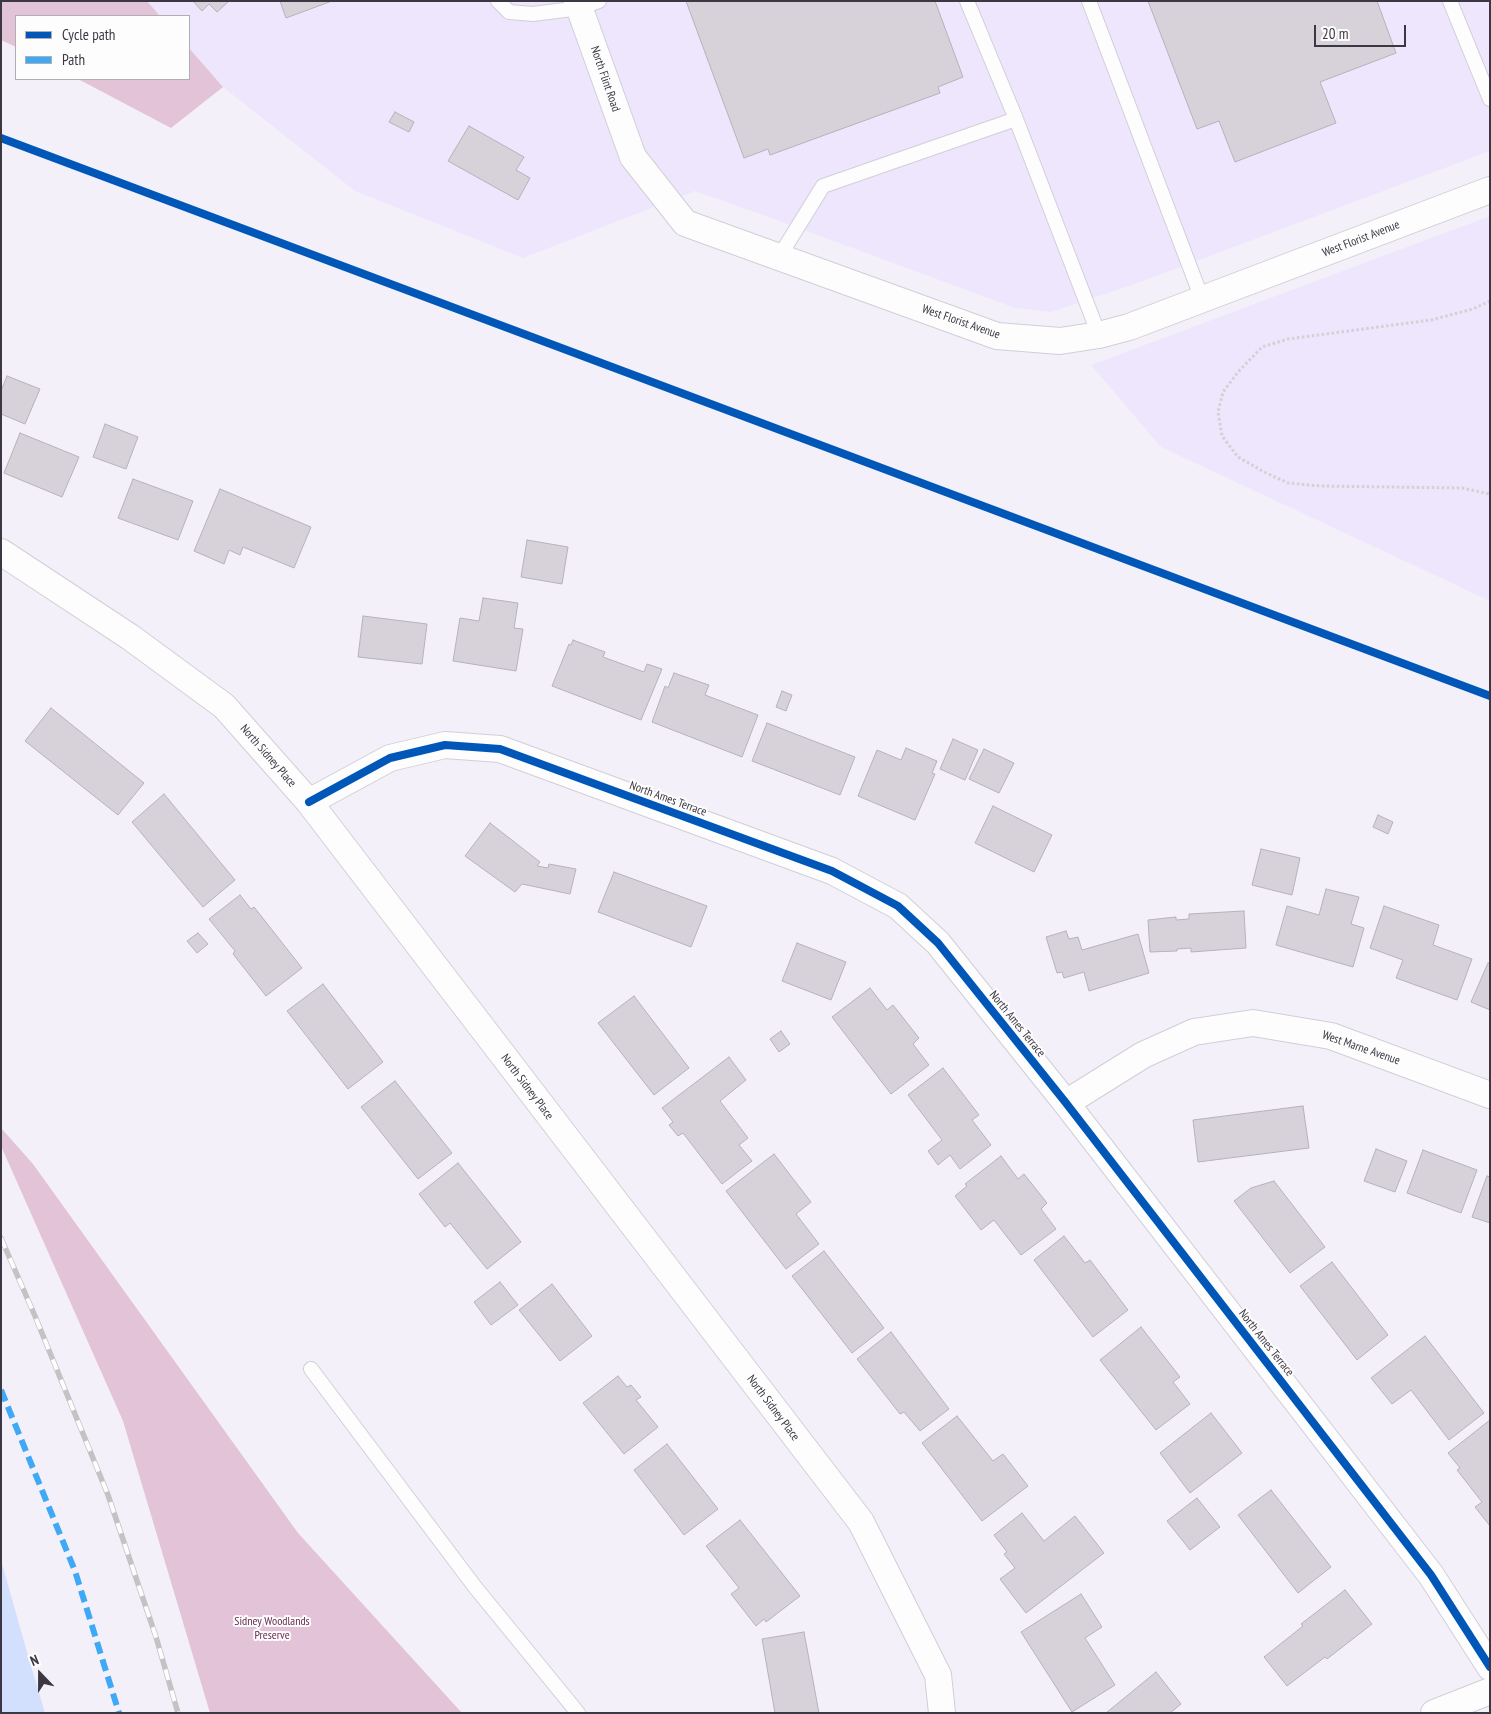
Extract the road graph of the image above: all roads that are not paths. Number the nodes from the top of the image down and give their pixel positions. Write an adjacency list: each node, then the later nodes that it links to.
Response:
1 (498, 1): 5 (lane)
2 (967, 1): 7 (lane)
3 (1089, 1): 11 (lane)
4 (1450, 1): 6 (lane)
5 (586, 4): 8 (street, North Flint Road)
6 (1490, 99)
7 (1016, 119): 10 (lane); 12 (lane)
8 (633, 158): 10 (street, West Florist Avenue)
9 (1490, 190): 11 (street, West Florist Avenue)
10 (779, 257): 12 (street, West Florist Avenue)
11 (1202, 299): 12 (street, West Florist Avenue)
12 (1099, 335)
13 (1, 552): 14 (street, North Sidney Place)
14 (309, 802): 16 (street, North Ames Terrace); 21 (street, North Sidney Place)
15 (1490, 1095): 16 (street, West Marne Avenue)
16 (1066, 1103): 18 (street, North Ames Terrace)
17 (311, 1369): 20 (lane)
18 (1490, 1667)
19 (1490, 1691): 22 (street)
20 (578, 1713)
21 (942, 1713)
22 (1434, 1713)

